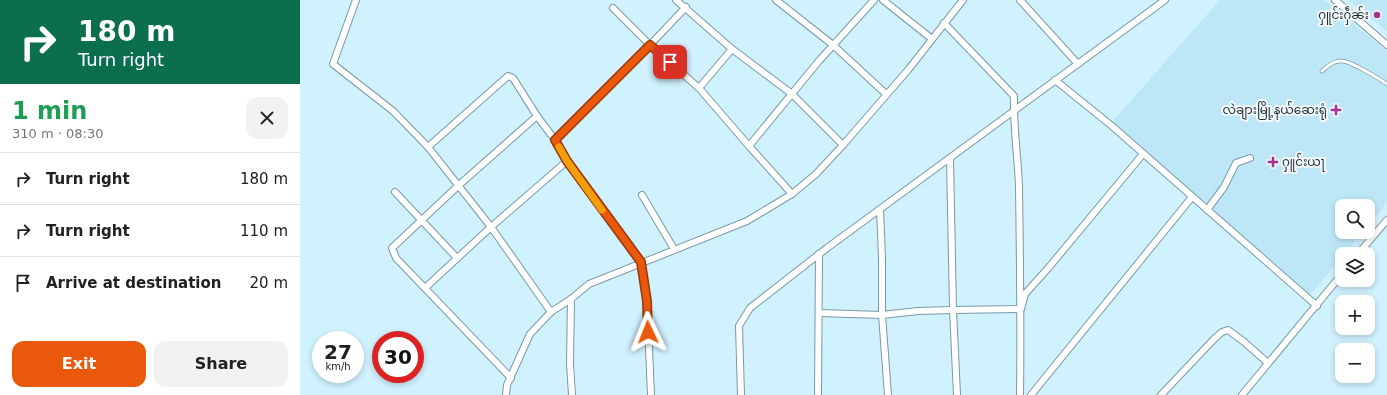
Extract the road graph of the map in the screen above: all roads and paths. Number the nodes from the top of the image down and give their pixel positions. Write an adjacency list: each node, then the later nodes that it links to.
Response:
1 (356, 0): 30 (street)
2 (676, 0): 10 (street)
3 (776, 0): 15 (street)
4 (874, 0): 15 (street)
5 (883, 0): 13 (street)
6 (963, 0): 12 (street)
7 (1020, 0): 18 (street)
8 (1165, 0): 18 (street)
9 (1335, 0): 16 (street)
10 (686, 7): 14 (street); 17 (street)
11 (613, 8): 14 (street)
12 (944, 23): 13 (street); 25 (street)
13 (932, 39): 24 (street)
14 (650, 45): 22 (street); 27 (street)
15 (833, 45): 23 (street); 24 (street)
16 (1387, 45)
17 (732, 49): 22 (street); 23 (street)
18 (1078, 64): 20 (street)
19 (1322, 71): 21 (lane)
20 (1055, 80): 25 (street); 31 (street)
21 (1387, 84)
22 (699, 88): 29 (street)
23 (792, 94): 28 (street); 29 (street)
24 (886, 94): 28 (street)
25 (1014, 110): 32 (street); 54 (street)
26 (537, 116): 27 (street); 30 (street); 35 (street)
27 (555, 140): 34 (street)
28 (843, 145): 37 (street)
29 (749, 146): 37 (street)
30 (428, 147): 35 (street)
31 (1143, 154): 39 (street); 54 (street)
32 (950, 158): 40 (street); 55 (street)
33 (1250, 158): 41 (street)
34 (567, 161): 44 (street); 49 (street)
35 (459, 185): 42 (street); 44 (street)
36 (395, 192): 42 (street)
37 (792, 194): 46 (street)
38 (642, 195): 46 (street)
39 (1192, 197): 41 (street); 69 (street)
40 (880, 209): 47 (street); 58 (street)
41 (1207, 210): 53 (street)
42 (422, 220): 48 (street); 51 (street)
43 (1387, 220): 45 (street)
44 (491, 227): 48 (street); 56 (street)
45 (1364, 247)
46 (674, 250): 49 (street)
47 (819, 254): 57 (street); 64 (street)
48 (457, 258): 51 (street)
49 (641, 262): 52 (street); 63 (street)
50 (1335, 283): 53 (street)
51 (425, 288): 60 (street)
52 (571, 299): 56 (street); 62 (street)
53 (1317, 306): 59 (street)
54 (1021, 309): 55 (street); 68 (street)
55 (953, 310): 58 (street); 67 (street)
56 (551, 312): 60 (street)
57 (819, 313): 58 (street); 65 (street)
58 (882, 315): 66 (street)
59 (1268, 363): 70 (street); 71 (street)
60 (511, 378): 61 (street)
61 (506, 395)
62 (572, 395)
63 (650, 395)
64 (741, 395)
65 (818, 395)
66 (888, 395)
67 (957, 395)
68 (1020, 395)
69 (1030, 395)
70 (1161, 395)
71 (1242, 395)

